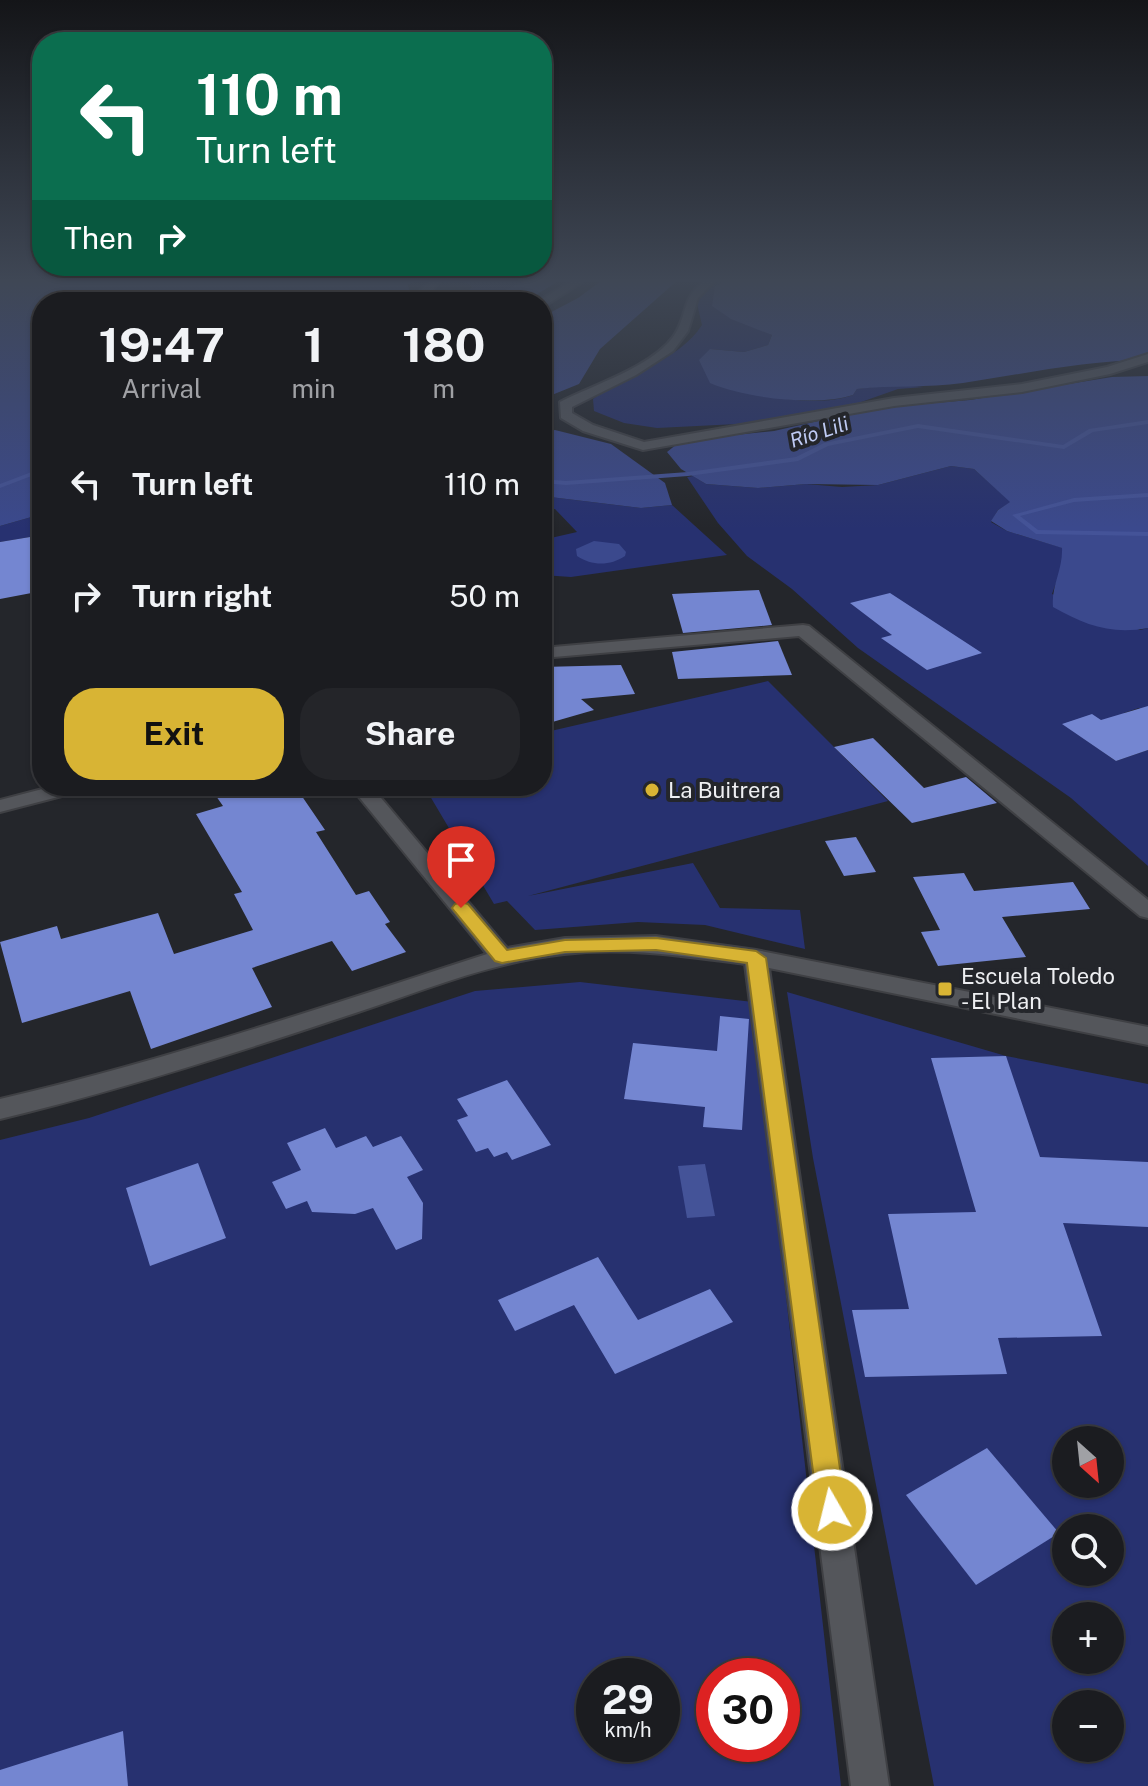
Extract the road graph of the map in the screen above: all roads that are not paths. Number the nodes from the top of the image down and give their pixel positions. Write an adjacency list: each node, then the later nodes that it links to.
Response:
1 (643, 362): 2 (street)
2 (1134, 362)
3 (552, 652): 7 (street)
4 (39, 796): 6 (street)
5 (368, 796): 8 (street)
6 (0, 806)
7 (1148, 911)
8 (502, 957): 9 (street); 11 (street)
9 (756, 958): 10 (street); 12 (street)
10 (1148, 1036)
11 (0, 1109)
12 (870, 1786)

